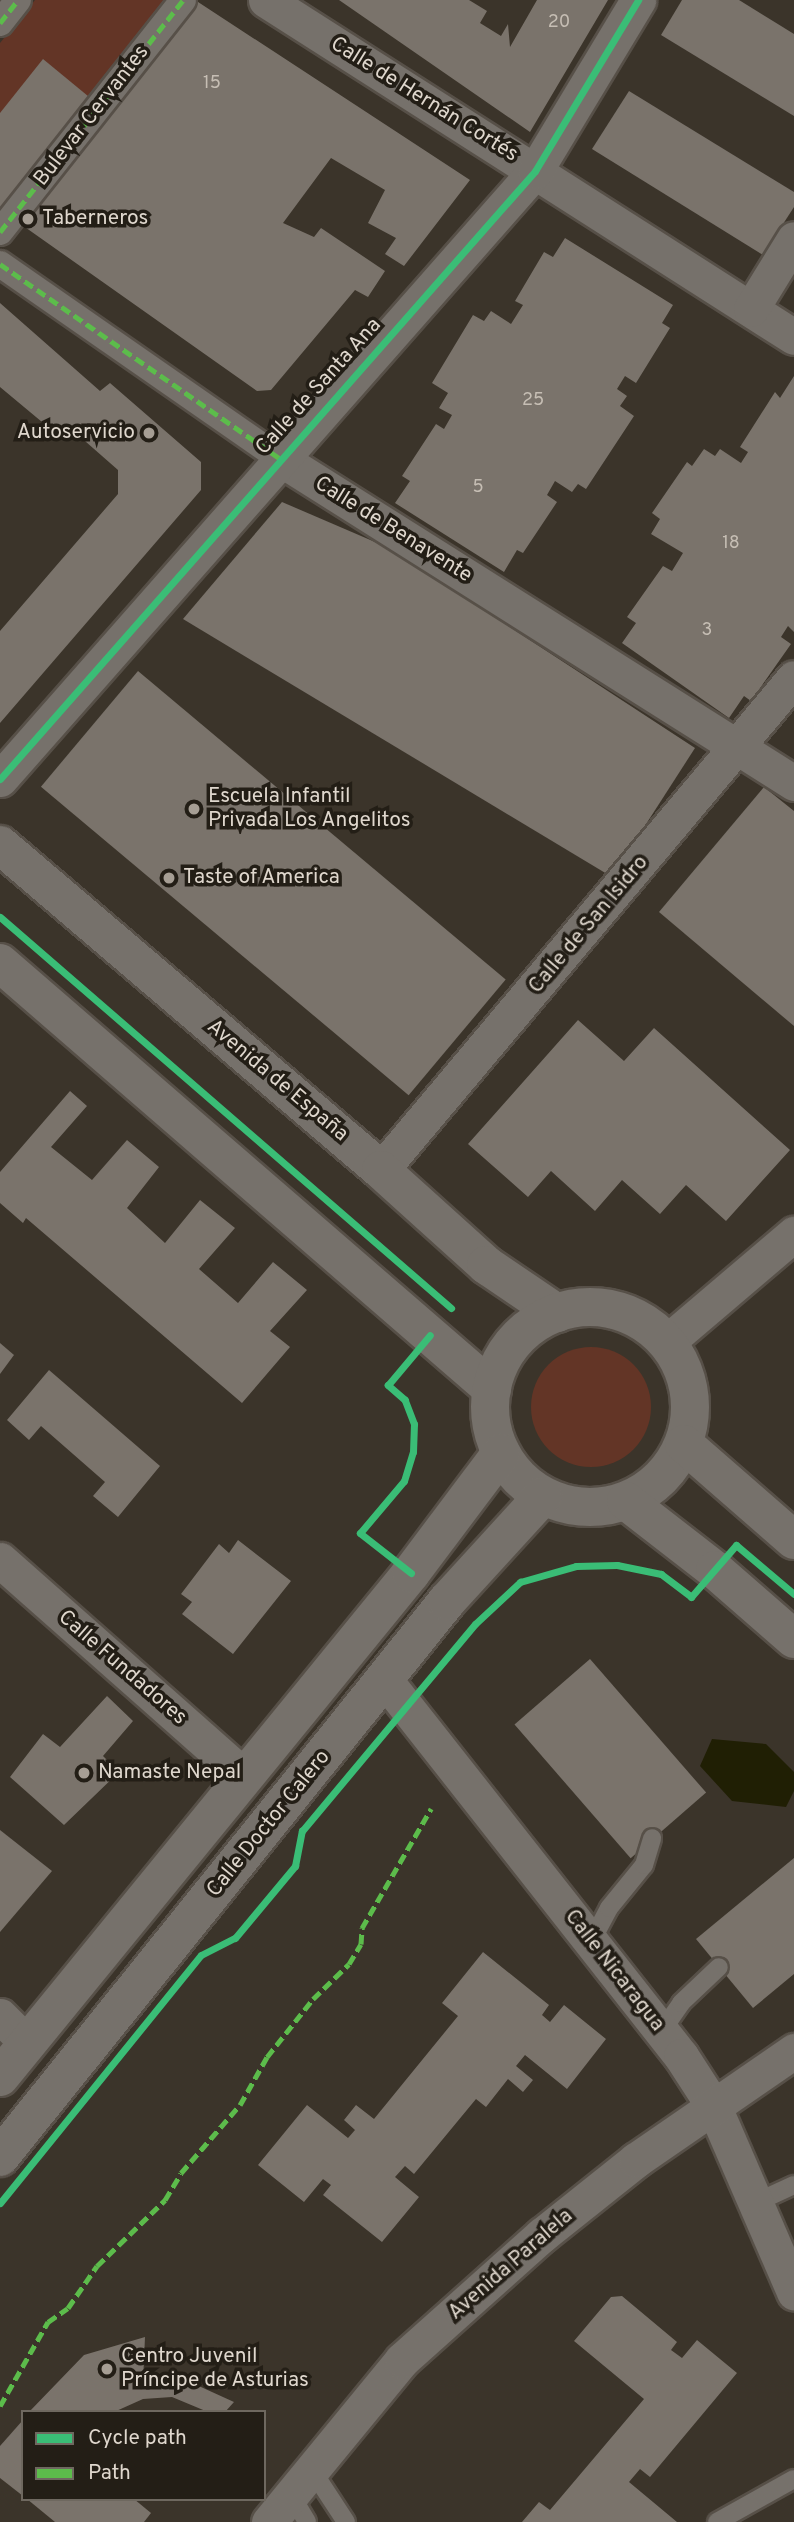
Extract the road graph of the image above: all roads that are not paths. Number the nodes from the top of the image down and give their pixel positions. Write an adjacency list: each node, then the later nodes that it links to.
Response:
1 (18, 0): 5 (street)
2 (183, 0): 7 (street, Bulevar Cervantes)
3 (266, 0): 6 (street, Calle de Hernán Cortés)
4 (638, 0): 6 (street, Calle de Santa Ana)
5 (0, 23)
6 (535, 171): 10 (street, Calle de Hernán Cortés); 12 (street, Calle de Santa Ana)
7 (0, 232)
8 (794, 239): 10 (street)
9 (0, 264): 12 (street, Calle de Benavente)
10 (751, 309): 11 (street, Calle de Hernán Cortés)
11 (794, 337)
12 (279, 458): 14 (street, Calle de Benavente); 15 (street, Calle de Santa Ana)
13 (794, 678): 14 (street, Calle de San Isidro)
14 (740, 746): 16 (street, Calle de Benavente); 19 (street, Calle de San Isidro)
15 (0, 779)
16 (794, 783)
17 (0, 845): 19 (street, Avenida de España)
18 (0, 962): 23 (street)
19 (381, 1170): 21 (street, Avenida de España)
20 (794, 1234): 22 (street)
21 (557, 1313): 22 (street); 23 (street)
22 (667, 1342): 24 (street)
23 (492, 1389): 25 (street)
24 (684, 1444): 27 (street); 28 (street)
25 (500, 1452): 26 (street); 32 (street)
26 (543, 1496): 27 (street); 31 (street, Calle Doctor Calero)
27 (626, 1501): 30 (street)
28 (794, 1540)
29 (0, 1560): 32 (street, Calle Fundadores)
30 (794, 1639)
31 (385, 1680): 34 (street, Calle Nicaragua); 42 (street, Calle Doctor Calero)
32 (244, 1776): 38 (street)
33 (652, 1838): 34 (lane)
34 (591, 1942): 37 (street, Calle Nicaragua)
35 (719, 1967): 37 (lane)
36 (0, 2016): 38 (street)
37 (661, 2032): 41 (street, Calle Nicaragua)
38 (27, 2043): 40 (street)
39 (794, 2051): 41 (street, Avenida Paralela)
40 (0, 2077)
41 (714, 2107): 44 (street, Calle Nicaragua); 47 (street, Avenida Paralela)
42 (0, 2157)
43 (794, 2185): 44 (lane)
44 (755, 2203): 45 (street, Calle Nicaragua)
45 (794, 2292)
46 (794, 2479): 50 (lane)
47 (303, 2496): 48 (street, Avenida Paralela); 49 (lane)
48 (269, 2522)
49 (346, 2522)
50 (717, 2522)

